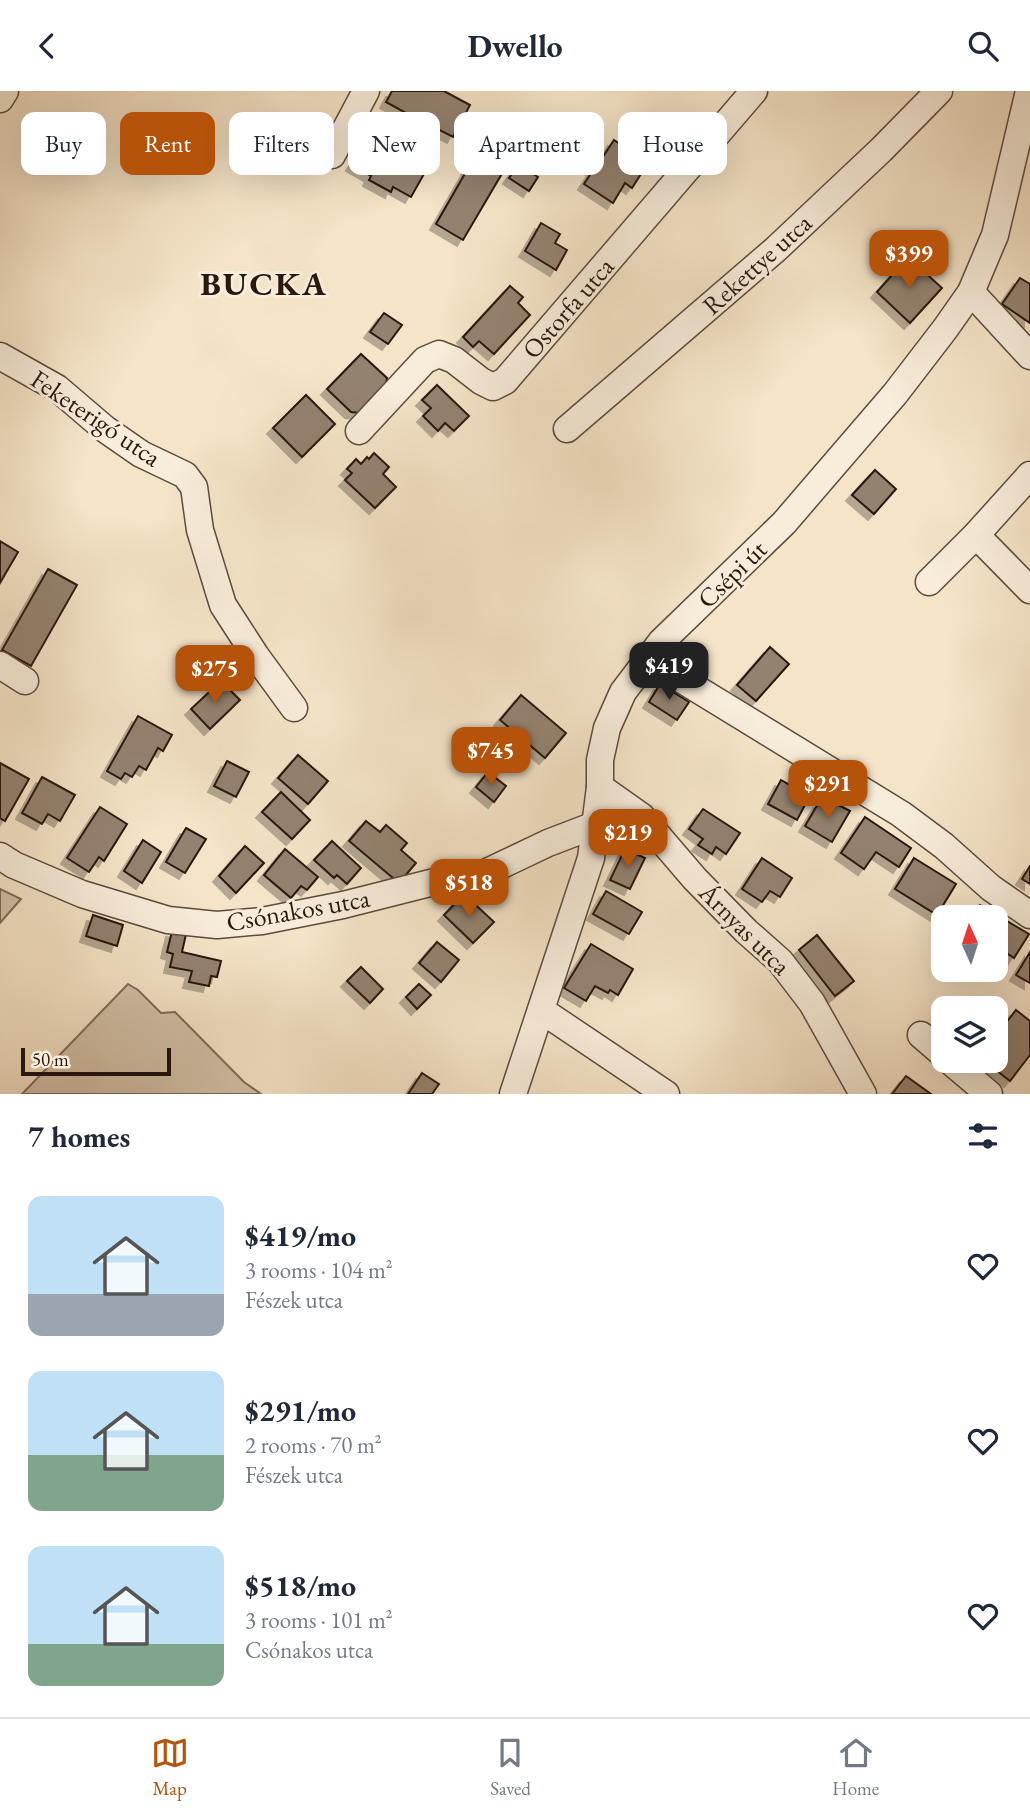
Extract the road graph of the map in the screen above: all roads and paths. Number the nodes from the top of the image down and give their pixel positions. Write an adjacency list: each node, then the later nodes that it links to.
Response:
1 (5, 91): 6 (street)
2 (366, 91): 7 (street)
3 (754, 91): 12 (street, Ostorfa utca)
4 (939, 91): 11 (street, Rekettye utca)
5 (1029, 91): 8 (street, Csépi út)
6 (0, 99)
7 (334, 151)
8 (971, 292): 10 (street); 17 (street, Csépi út)
9 (0, 356): 20 (street, Feketerigó utca)
10 (1030, 356)
11 (567, 429)
12 (359, 431)
13 (1030, 475): 14 (street)
14 (976, 535): 15 (street); 16 (street)
15 (929, 582)
16 (1030, 590)
17 (648, 659): 21 (street, Csépi út); 24 (street)
18 (0, 666): 19 (street)
19 (25, 681)
20 (293, 708)
21 (600, 787): 22 (street, Csépi út); 31 (street, Árnyas utca)
22 (595, 825): 23 (street, Csónakos utca); 25 (street, Csépi út)
23 (0, 856)
24 (1030, 915)
25 (541, 1010): 29 (street, Csépi út); 30 (street)
26 (921, 1035): 27 (street)
27 (931, 1044)
28 (964, 1073): 32 (street)
29 (513, 1094)
30 (666, 1094)
31 (863, 1094)
32 (989, 1094)

